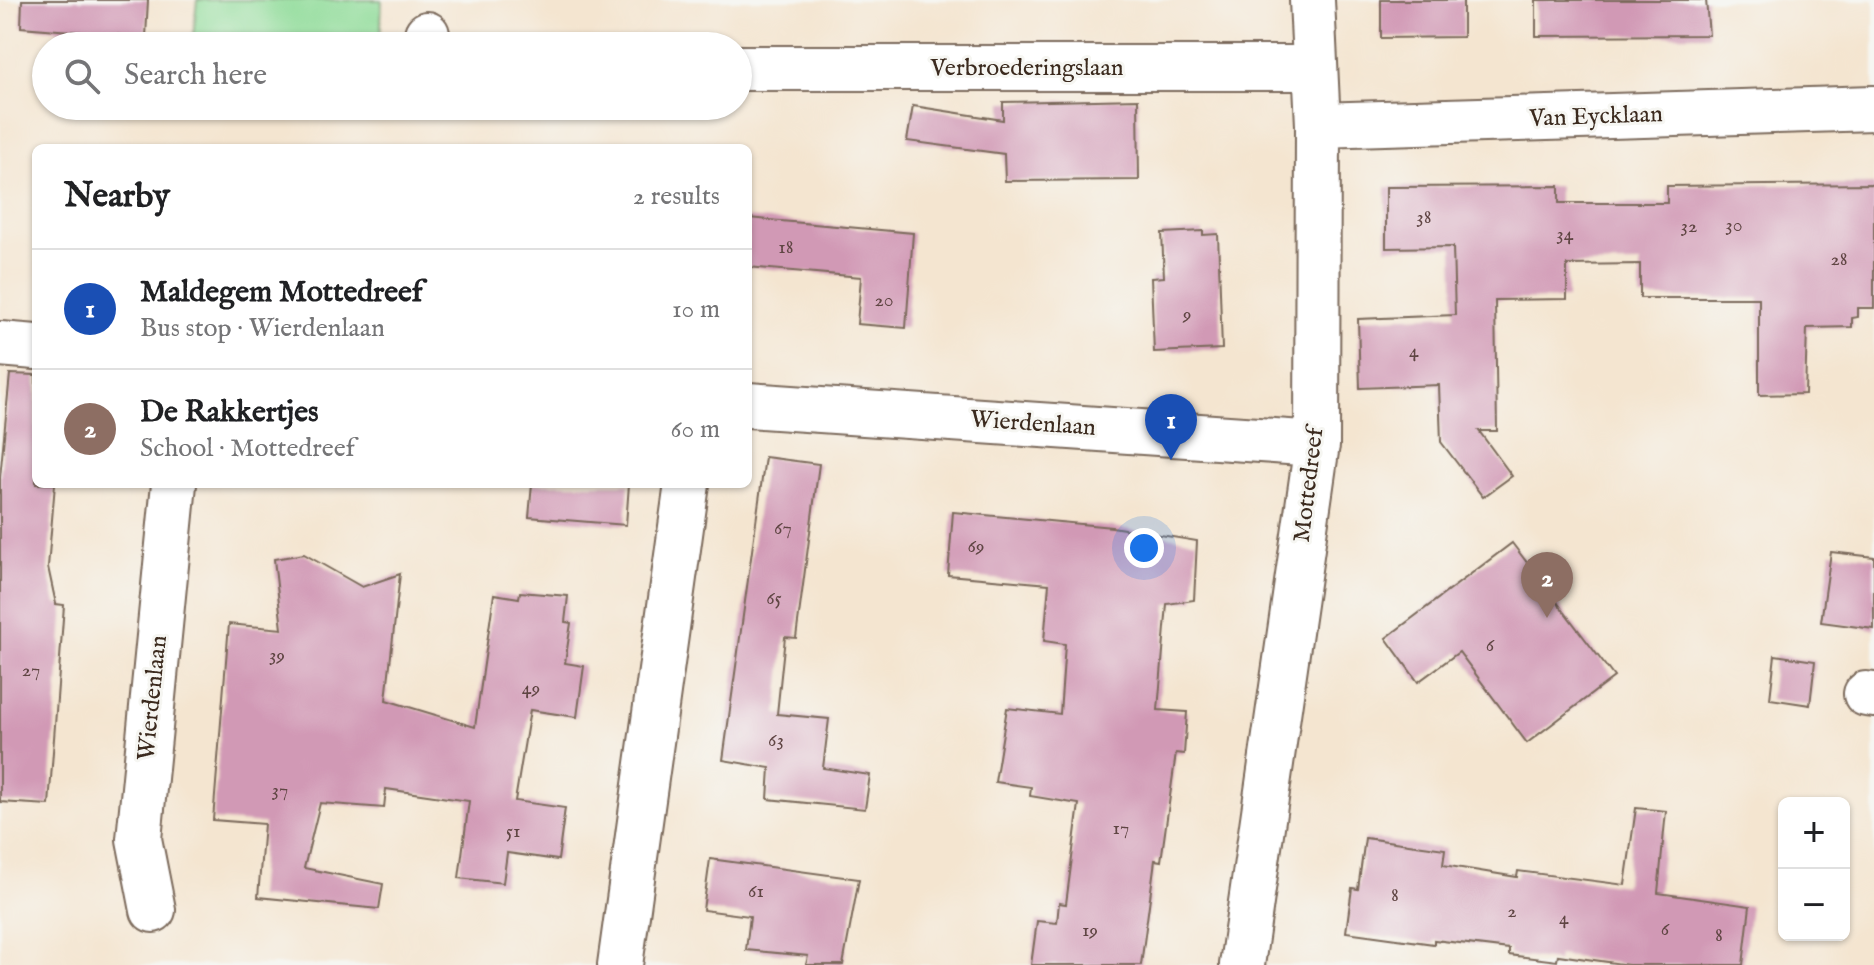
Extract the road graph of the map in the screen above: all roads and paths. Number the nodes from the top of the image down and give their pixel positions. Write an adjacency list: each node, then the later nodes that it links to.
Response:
1 (1312, 0): 3 (street, Mottedreef)
2 (752, 68): 3 (street, Verbroederingslaan)
3 (1315, 68): 5 (street, Mottedreef)
4 (1874, 108): 5 (street, Van Eycklaan)
5 (1318, 125): 9 (street, Mottedreef)
6 (0, 344): 7 (street)
7 (32, 347)
8 (752, 405): 9 (street, Wierdenlaan)
9 (1317, 444): 14 (street, Mottedreef)
10 (174, 488): 12 (street, Wierdenlaan)
11 (686, 488): 13 (street)
12 (153, 910)
13 (620, 965)
14 (1242, 965)

